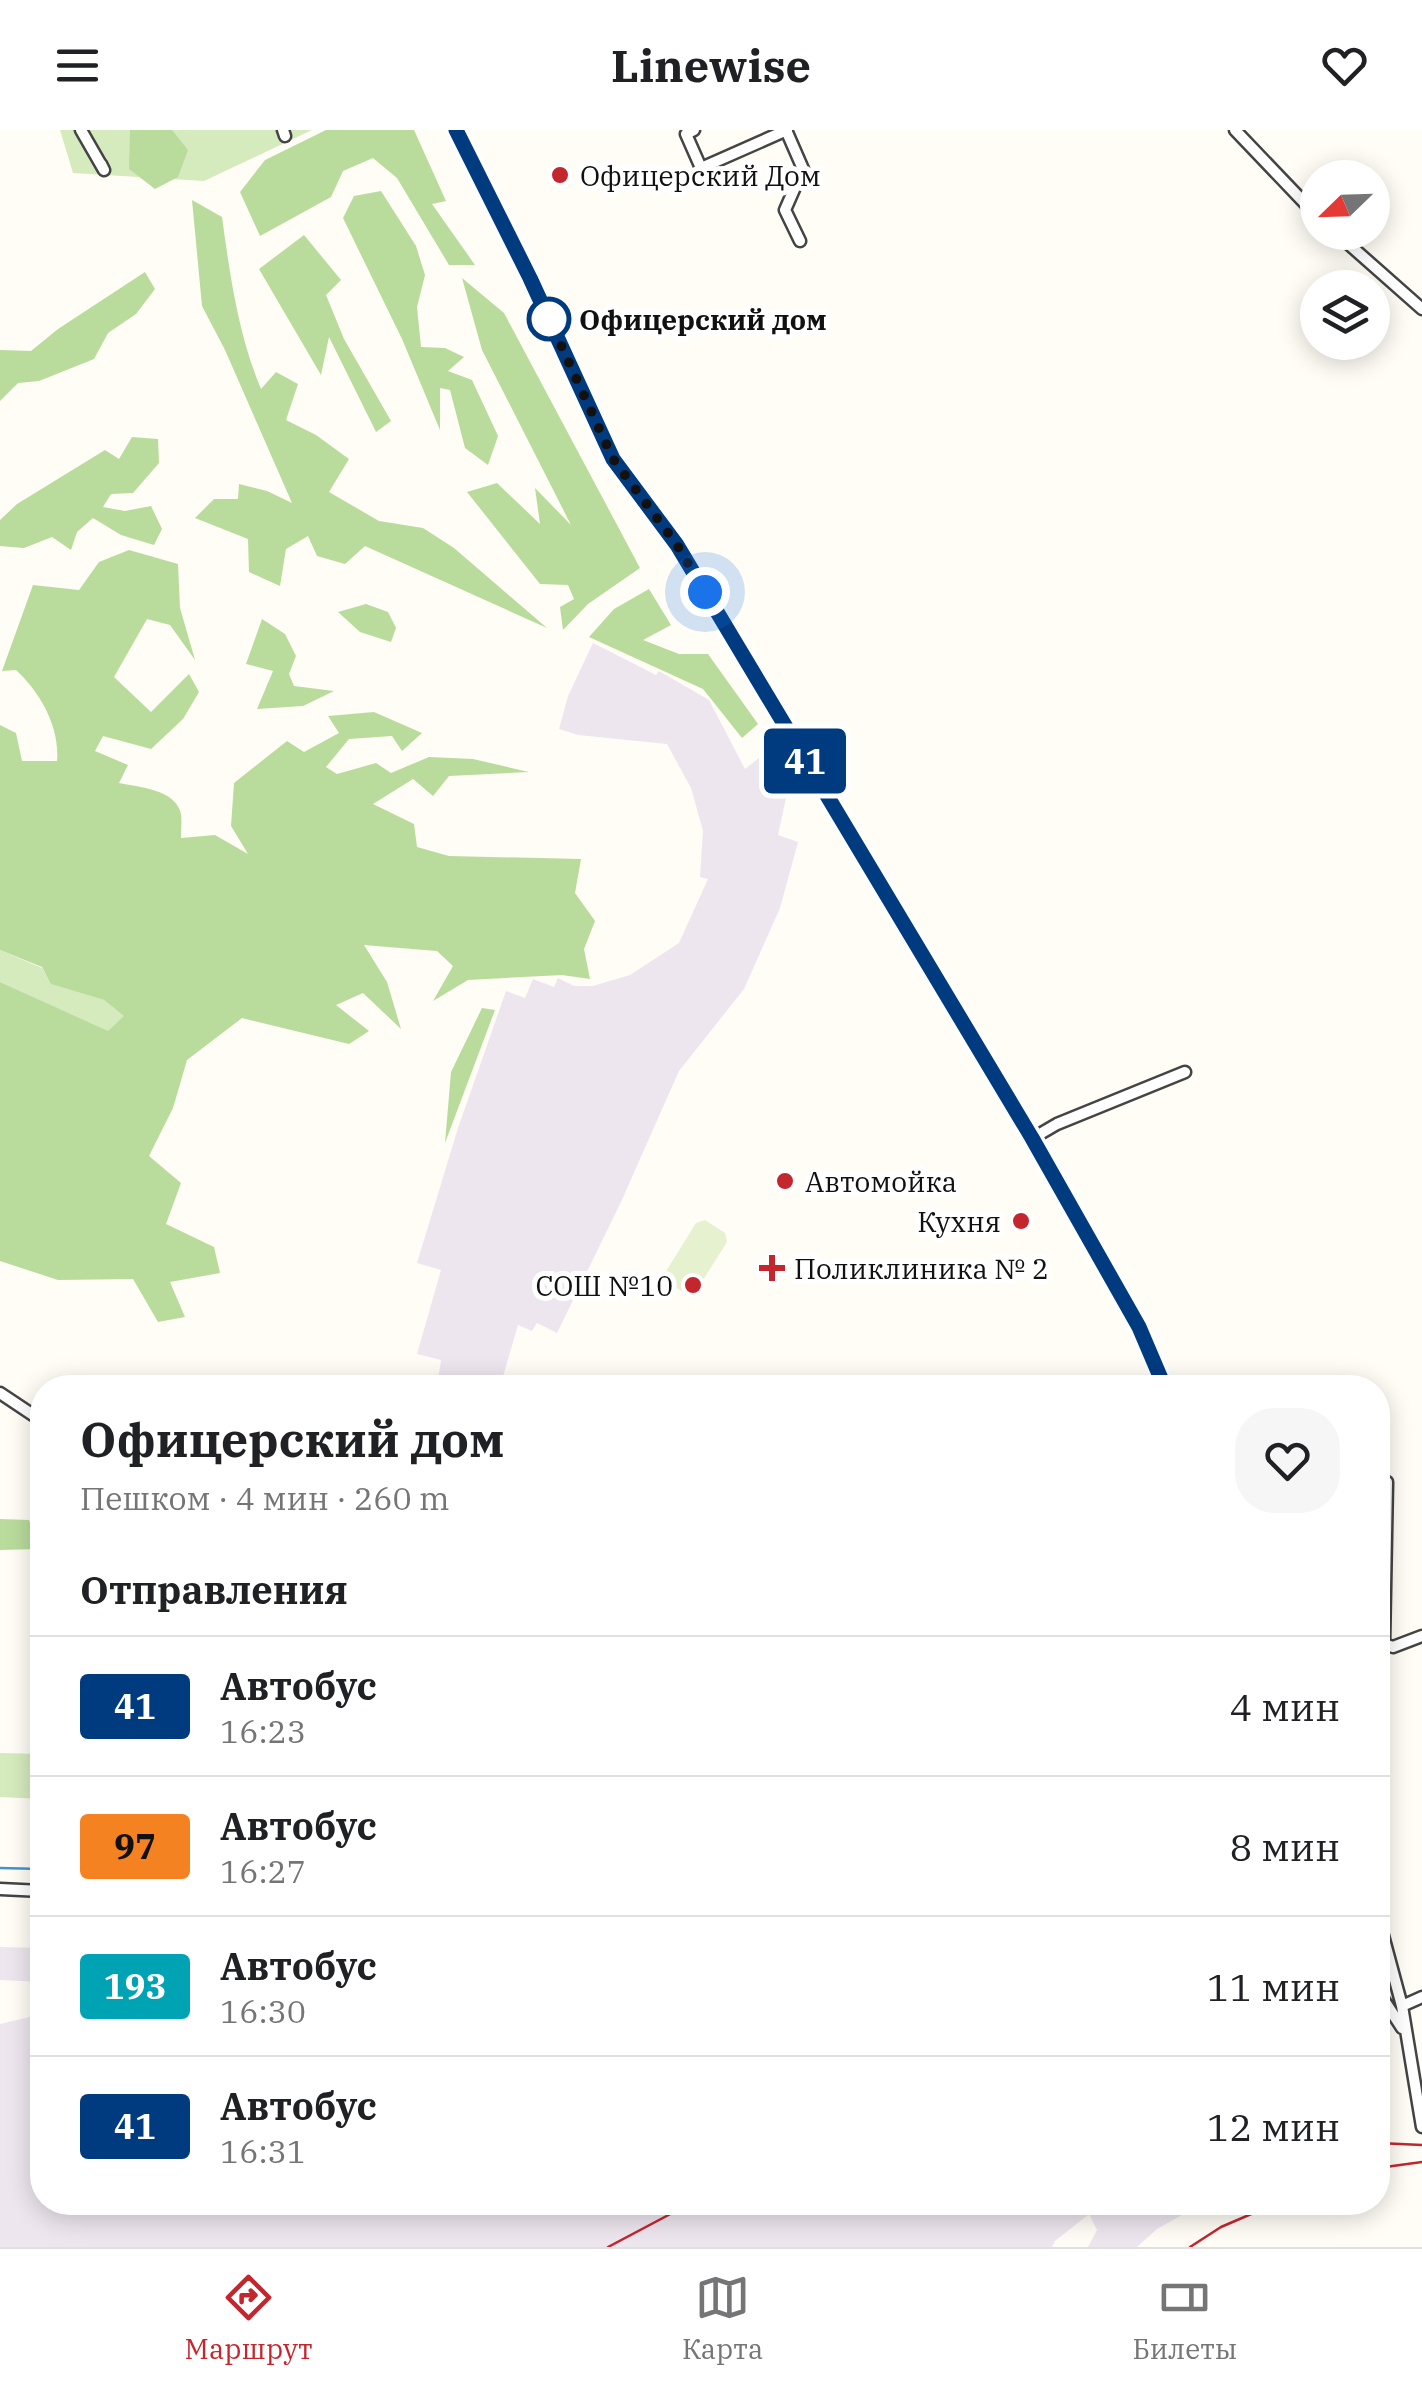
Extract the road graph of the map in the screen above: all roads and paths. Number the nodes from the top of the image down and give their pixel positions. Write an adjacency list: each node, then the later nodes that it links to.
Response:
1 (81, 130): 7 (street)
2 (456, 130): 13 (street)
3 (694, 130): 6 (street)
4 (786, 130): 6 (street); 9 (street)
5 (1235, 130): 8 (street)
6 (762, 135)
7 (101, 164)
8 (1300, 198)
9 (800, 241)
10 (1355, 250): 11 (street)
11 (1422, 309)
12 (1185, 1072): 13 (street)
13 (1032, 1138): 14 (street)
14 (1159, 1375)
15 (0, 1392): 16 (street)
16 (30, 1412)
17 (1422, 1636): 18 (street)
18 (1390, 1646)
19 (0, 1889): 20 (street)
20 (30, 1890)
21 (1390, 1959): 23 (street)
22 (1422, 1998): 23 (street)
23 (1402, 2006): 25 (street)
24 (1390, 2011): 25 (street)
25 (1409, 2043): 26 (street)
26 (1422, 2127)

